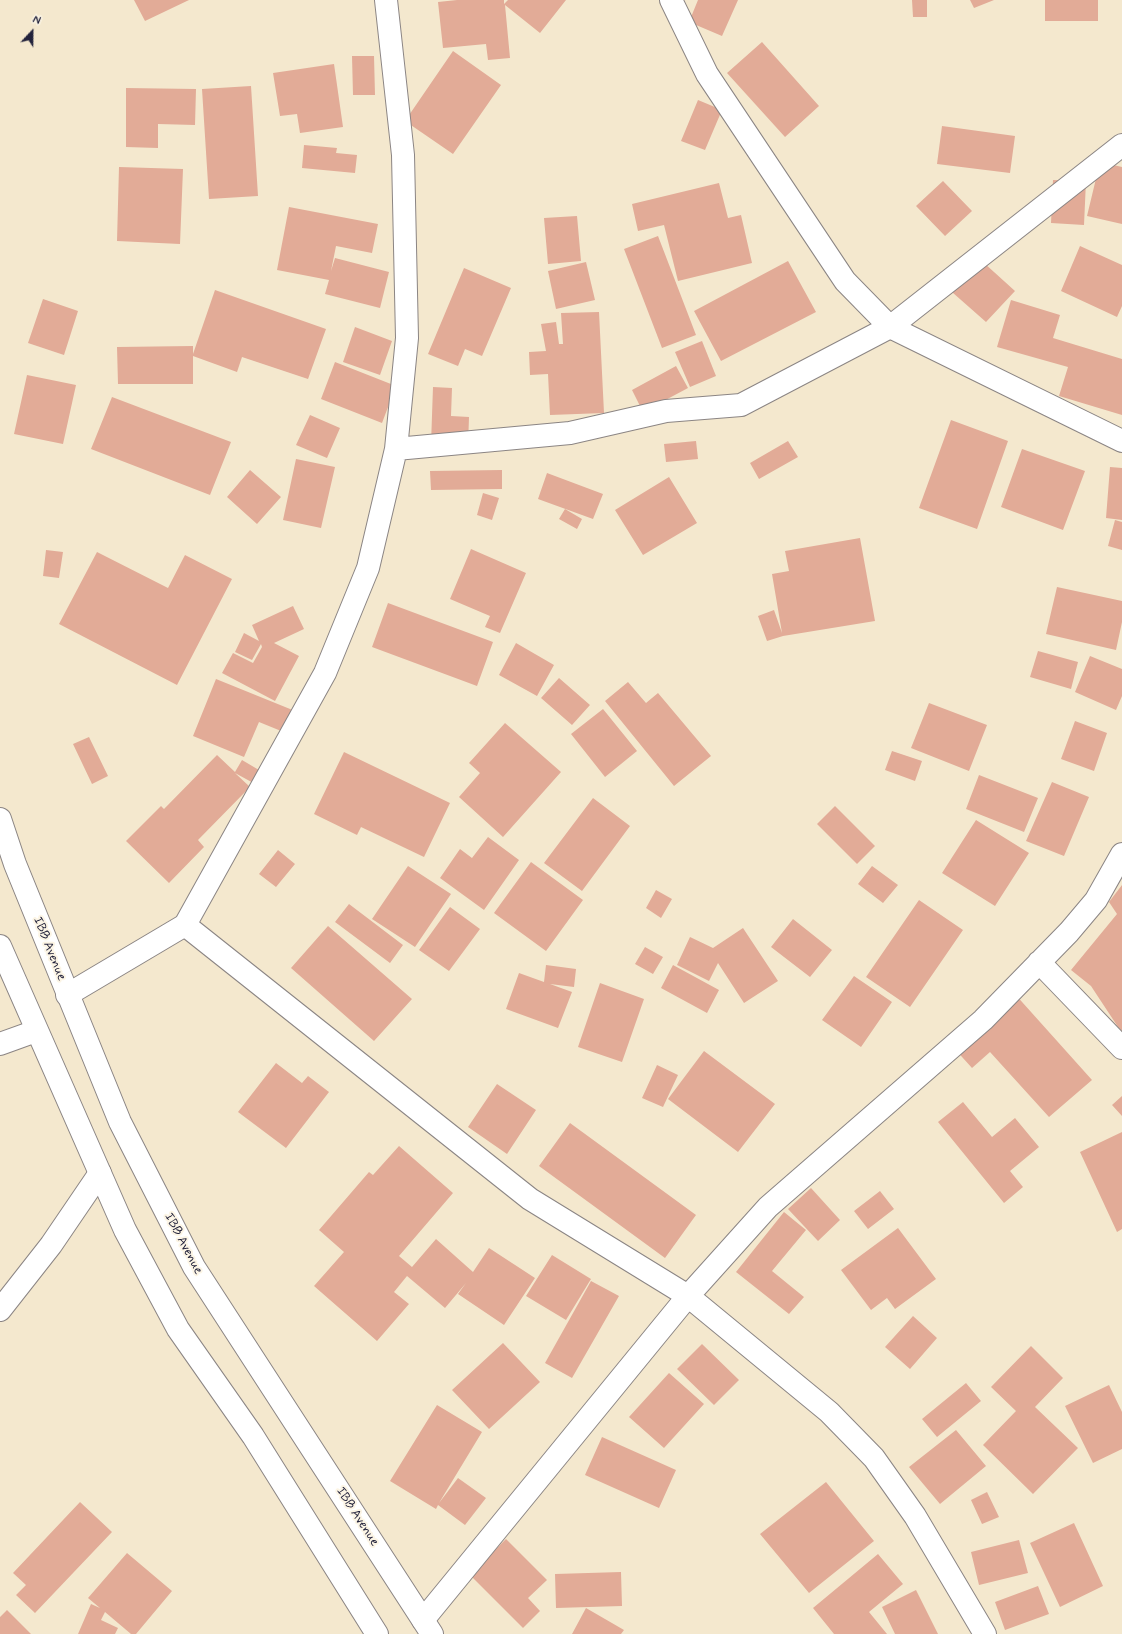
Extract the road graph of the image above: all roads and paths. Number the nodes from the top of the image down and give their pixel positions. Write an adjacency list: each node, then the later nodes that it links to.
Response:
1 (386, 0): 6 (street)
2 (671, 0): 4 (street)
3 (1122, 145): 4 (street)
4 (890, 327): 5 (street); 6 (street)
5 (1122, 440)
6 (396, 449): 9 (street)
7 (0, 819): 12 (street, IBB Avenue)
8 (1122, 854): 11 (street)
9 (185, 925): 12 (street); 17 (street)
10 (0, 946): 13 (street)
11 (1039, 962): 15 (street); 17 (street)
12 (67, 995): 19 (street, IBB Avenue)
13 (36, 1031): 14 (street); 16 (street)
14 (0, 1044)
15 (1122, 1048)
16 (100, 1173): 18 (street); 20 (street)
17 (688, 1296): 19 (street); 21 (street)
18 (0, 1310)
19 (428, 1627)
20 (377, 1634)
21 (984, 1634)

